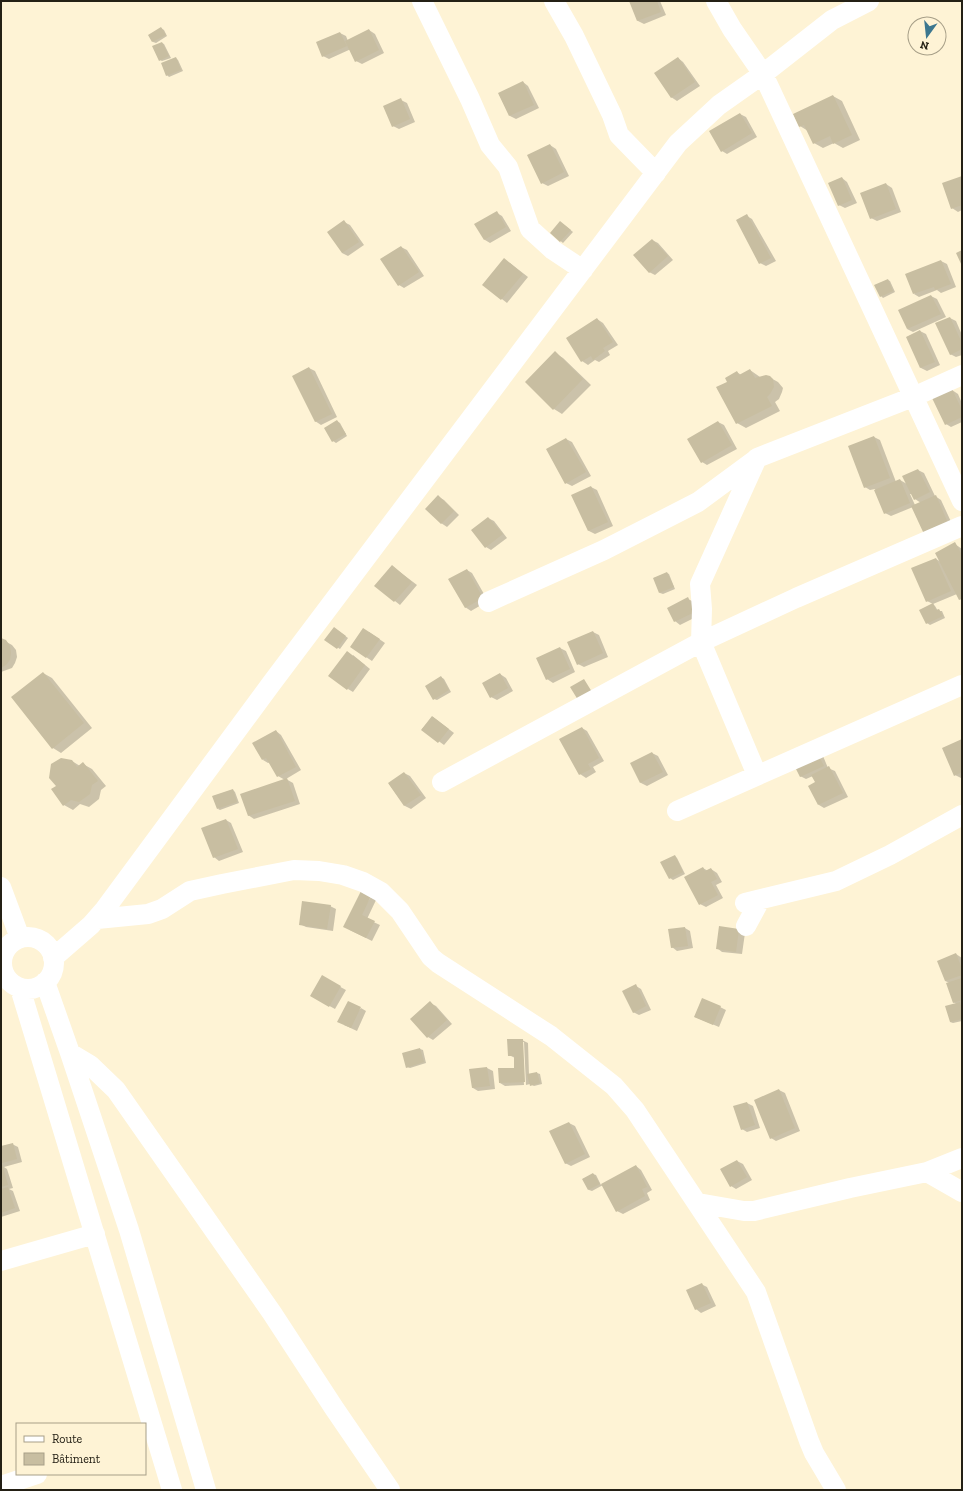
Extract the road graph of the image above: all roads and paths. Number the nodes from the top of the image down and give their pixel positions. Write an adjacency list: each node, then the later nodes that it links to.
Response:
1 (422, 1): 7 (street)
2 (554, 1): 6 (street)
3 (716, 1): 5 (street)
4 (869, 1): 5 (street)
5 (763, 74): 6 (street); 9 (street)
6 (656, 173): 7 (street)
7 (583, 270): 21 (street)
8 (962, 375): 9 (street)
9 (913, 397): 10 (street); 11 (street)
10 (757, 458): 13 (street); 14 (street)
11 (962, 501)
12 (962, 526): 14 (street)
13 (488, 602)
14 (701, 642): 16 (street); 17 (street)
15 (962, 685): 16 (street)
16 (757, 775): 18 (street)
17 (442, 782)
18 (677, 811)
19 (962, 815): 22 (street)
20 (1, 886): 23 (street)
21 (97, 918): 24 (street); 32 (street)
22 (746, 926)
23 (20, 938): 24 (street); 25 (street)
24 (53, 958): 26 (street)
25 (3, 974): 27 (street)
26 (45, 982): 27 (street); 28 (street)
27 (20, 988): 33 (street)
28 (70, 1053): 39 (street); 40 (street)
29 (962, 1158): 30 (street)
30 (927, 1172): 31 (street); 32 (street)
31 (962, 1192)
32 (698, 1202): 41 (street)
33 (95, 1234): 34 (street); 35 (street)
34 (1, 1261)
35 (150, 1436): 38 (street)
36 (34, 1475): 37 (street)
37 (1, 1486)
38 (172, 1490)
39 (206, 1490)
40 (390, 1490)
41 (836, 1490)

